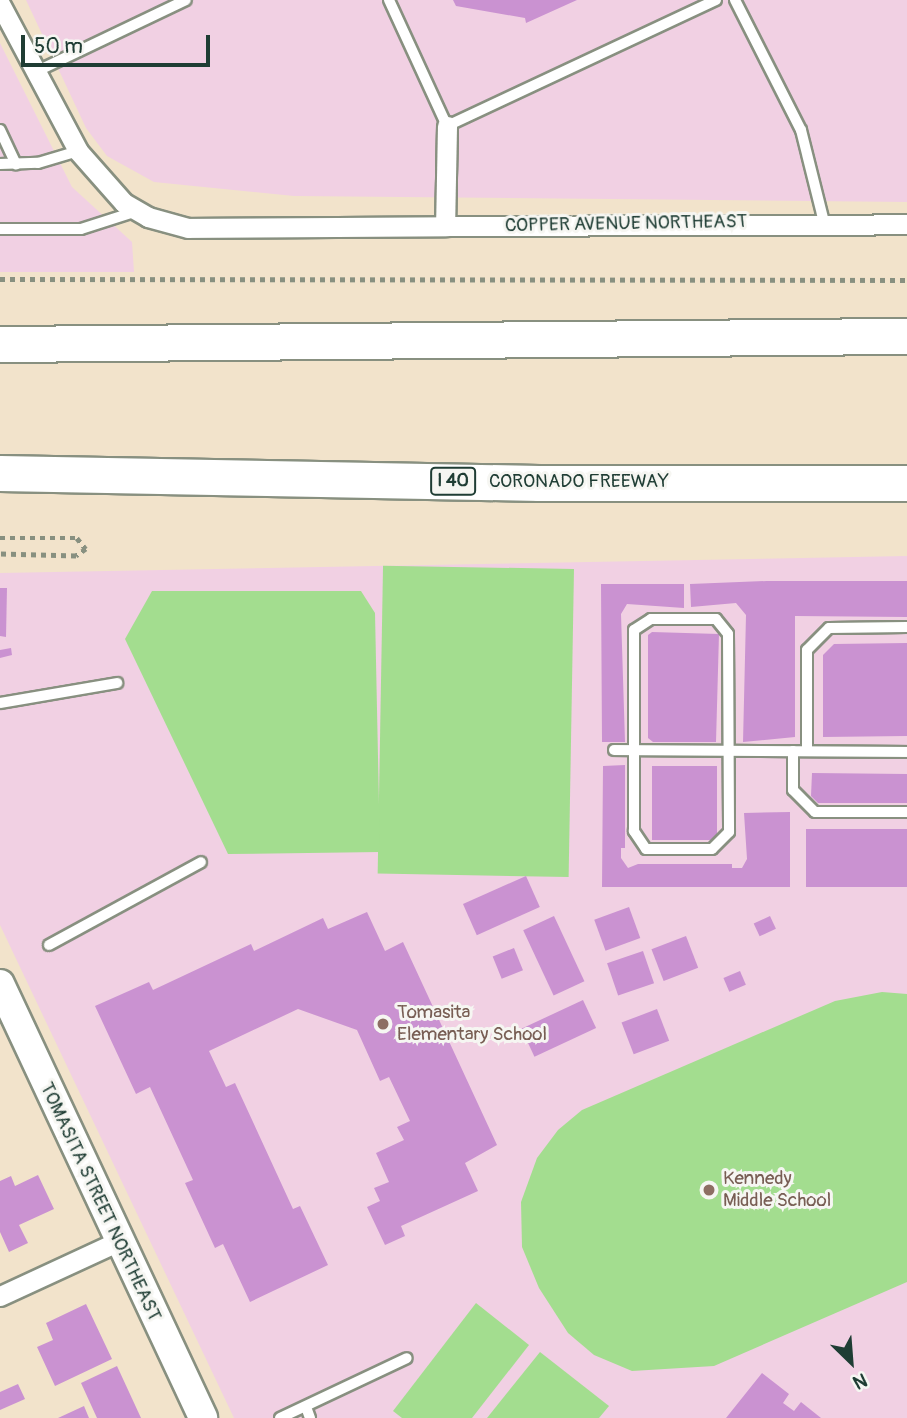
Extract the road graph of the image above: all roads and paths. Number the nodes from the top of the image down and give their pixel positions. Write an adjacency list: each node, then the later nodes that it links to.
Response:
1 (186, 0): 6 (lane)
2 (389, 0): 7 (lane)
3 (716, 0): 7 (lane)
4 (735, 0): 13 (lane)
5 (0, 4): 6 (street)
6 (33, 73): 9 (street)
7 (447, 126): 15 (street)
8 (0, 130): 11 (lane)
9 (78, 151): 11 (lane); 12 (street)
10 (0, 164): 11 (lane)
11 (16, 164)
12 (137, 211): 15 (street, COPPER AVENUE NORTHEAST); 16 (lane)
13 (824, 222): 14 (street, COPPER AVENUE NORTHEAST); 15 (street, COPPER AVENUE NORTHEAST)
14 (907, 224)
15 (445, 226)
16 (0, 229)
17 (0, 279): 18 (path)
18 (907, 280)
19 (907, 336): 20 (highway)
20 (0, 344)
21 (0, 473): 22 (highway, CORONADO FREEWAY / I 40)
22 (907, 484)
23 (0, 538): 24 (path)
24 (0, 554)
25 (907, 627): 32 (lane)
26 (117, 683): 27 (lane)
27 (0, 703)
28 (614, 750): 29 (lane)
29 (634, 750): 30 (lane); 30 (lane); 30 (lane)
30 (728, 751): 31 (lane)
31 (793, 751): 32 (lane); 34 (lane)
32 (807, 751): 33 (lane)
33 (907, 752)
34 (907, 812)
35 (201, 862): 36 (lane)
36 (49, 945)
37 (0, 984): 38 (street, TOMASITA STREET NORTHEAST)
38 (117, 1242): 39 (street); 42 (street, TOMASITA STREET NORTHEAST)
39 (0, 1296)
40 (407, 1358): 41 (lane)
41 (306, 1407): 43 (lane); 44 (lane)
42 (203, 1418)
43 (280, 1418)
44 (310, 1418)

